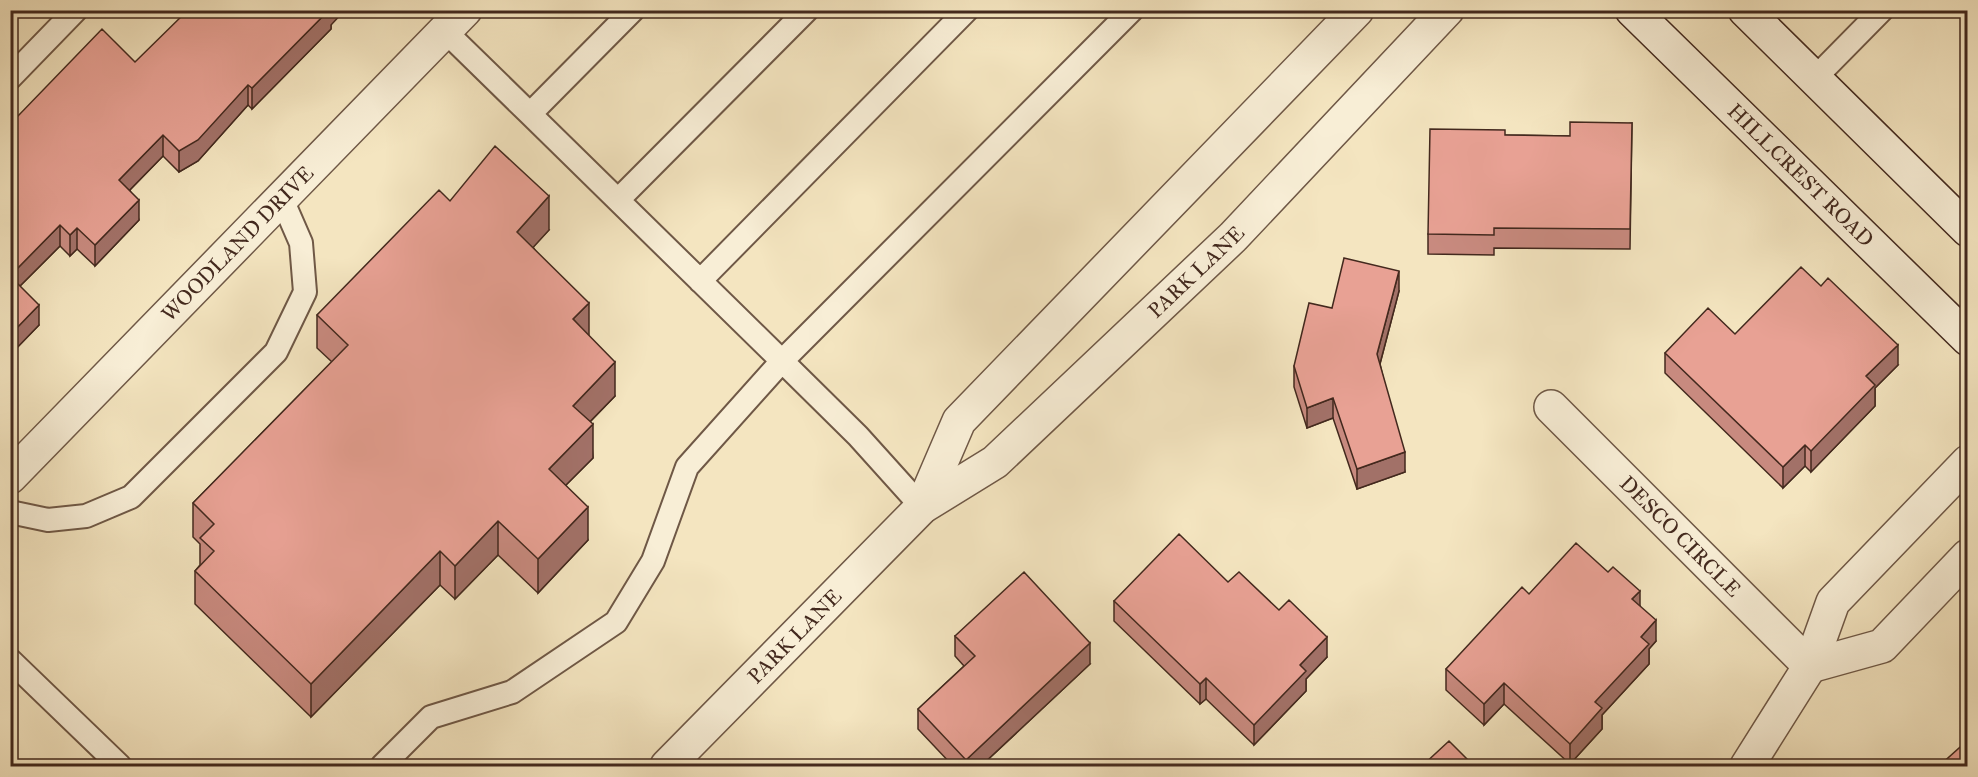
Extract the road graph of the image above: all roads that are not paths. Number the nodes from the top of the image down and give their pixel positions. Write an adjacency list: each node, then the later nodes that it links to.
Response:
1 (76, 10): 12 (lane)
2 (633, 10): 14 (lane)
3 (807, 10): 16 (lane)
4 (967, 10): 18 (lane)
5 (1132, 10): 20 (lane)
6 (1357, 10): 24 (street, PARK LANE)
7 (1447, 10): 24 (street, PARK LANE)
8 (1632, 10): 19 (street, HILLCREST ROAD)
9 (1744, 10): 13 (street)
10 (1882, 10): 13 (lane)
11 (455, 21): 14 (lane); 15 (street, WOODLAND DRIVE)
12 (10, 78)
13 (1815, 78): 17 (street)
14 (530, 114): 16 (lane)
15 (281, 197): 23 (street, WOODLAND DRIVE); 25 (lane)
16 (618, 200): 18 (lane)
17 (1968, 230)
18 (700, 281): 20 (lane)
19 (1968, 339)
20 (782, 362): 24 (lane); 30 (lane)
21 (1551, 407): 28 (street, DESCO CIRCLE)
22 (1968, 462): 28 (street)
23 (10, 477)
24 (922, 507): 31 (street, PARK LANE)
25 (10, 512)
26 (1968, 556): 28 (street)
27 (10, 660): 29 (lane)
28 (1810, 666): 32 (street)
29 (120, 766)
30 (382, 766)
31 (667, 766)
32 (1747, 766)

